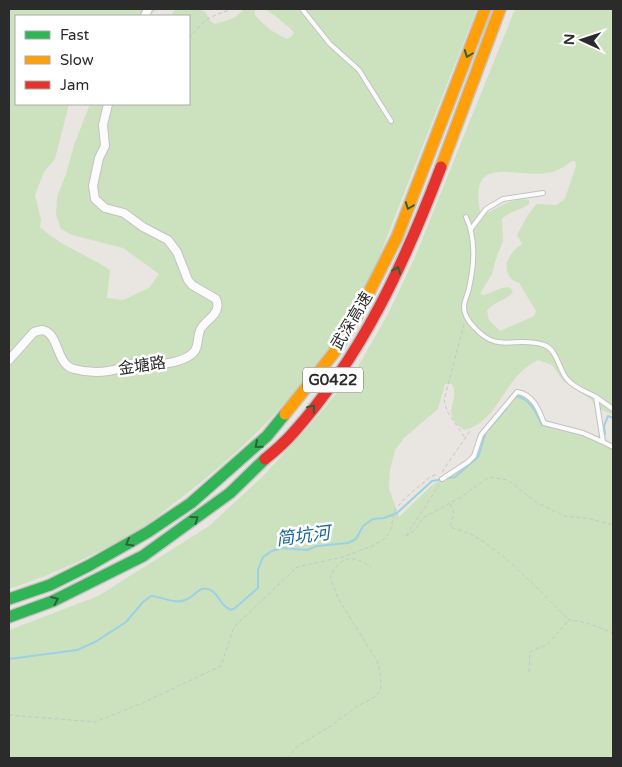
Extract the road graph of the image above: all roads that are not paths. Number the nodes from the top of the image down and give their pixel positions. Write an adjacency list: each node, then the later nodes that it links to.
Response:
1 (302, 9): 5 (lane)
2 (485, 9): 15 (highway, 武深高速 / G0422, one-way to 15)
3 (500, 9): 16 (highway, 武深高速 / G0422, one-way to 3)
4 (108, 105): 9 (street, 金塘路)
5 (391, 121)
6 (543, 193): 8 (lane)
7 (466, 217): 8 (lane)
8 (472, 229): 10 (lane)
9 (9, 360)
10 (596, 397): 11 (lane); 12 (lane)
11 (613, 409)
12 (603, 442): 13 (lane); 14 (lane)
13 (613, 447)
14 (442, 479)
15 (9, 599)
16 (9, 616)

